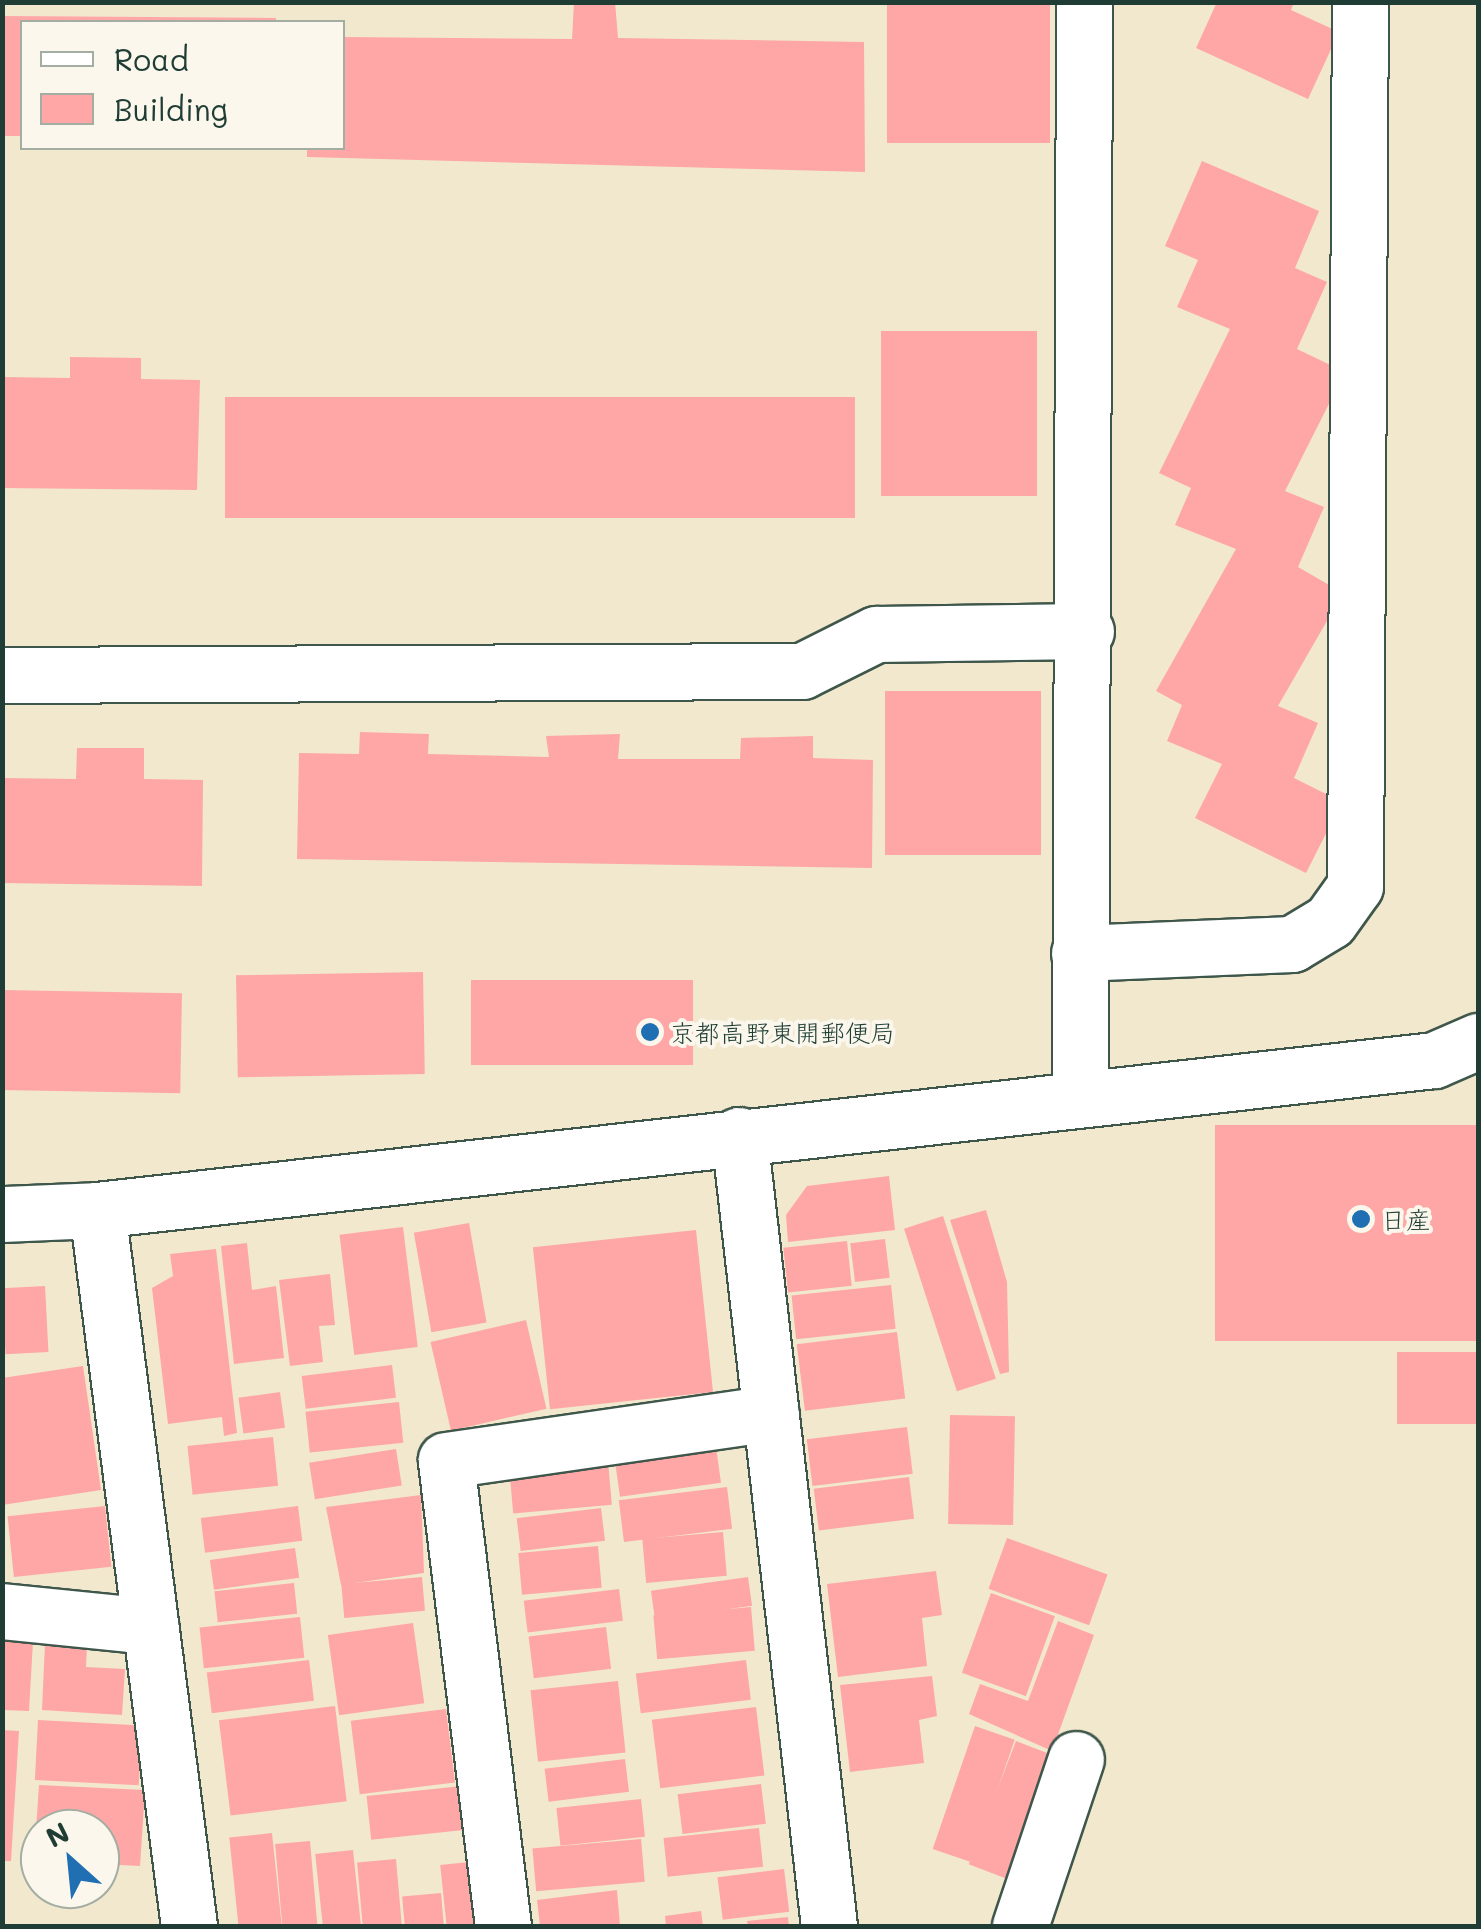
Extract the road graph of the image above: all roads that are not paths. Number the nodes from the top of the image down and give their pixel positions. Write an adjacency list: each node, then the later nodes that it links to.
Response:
1 (1084, 2): 3 (street)
2 (1360, 2): 5 (street)
3 (1086, 631): 4 (street); 5 (street)
4 (2, 675)
5 (1079, 953): 7 (street)
6 (1478, 1042): 7 (street)
7 (1080, 1098): 8 (street)
8 (739, 1134): 9 (street); 11 (street)
9 (97, 1210): 10 (street); 13 (street)
10 (2, 1214)
11 (771, 1413): 16 (street); 17 (street)
12 (2, 1611): 13 (street)
13 (150, 1626): 15 (street)
14 (1076, 1759): 18 (street)
15 (189, 1926)
16 (504, 1926)
17 (829, 1926)
18 (1020, 1926)

